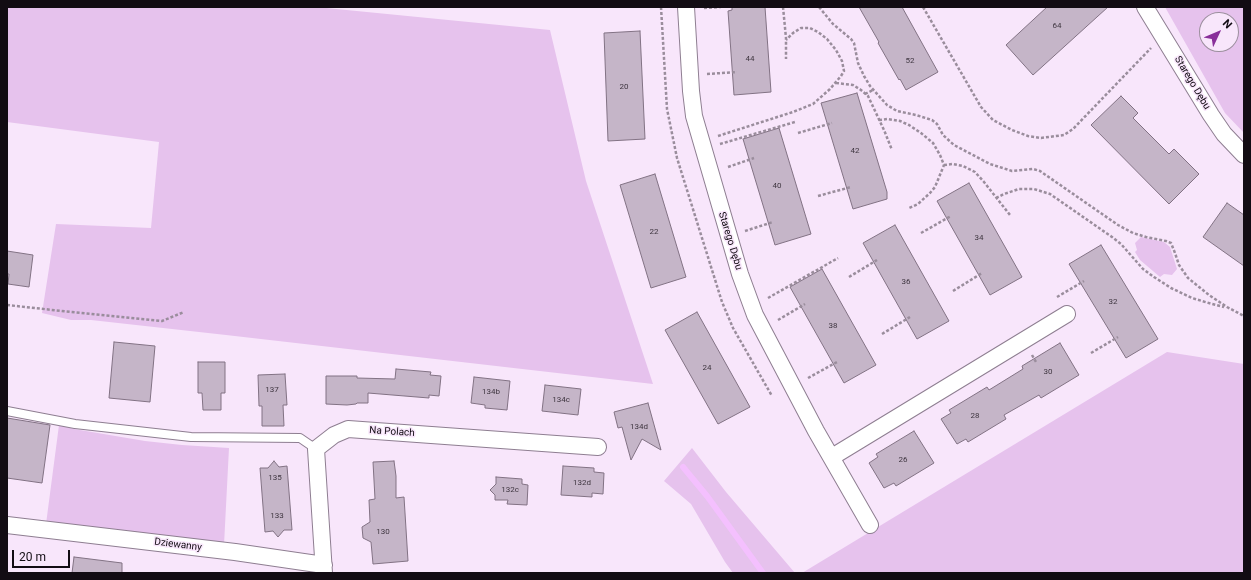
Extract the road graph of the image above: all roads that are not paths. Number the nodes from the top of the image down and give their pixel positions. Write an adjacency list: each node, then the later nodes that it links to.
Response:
1 (693, 7): 8 (street, Starego Dębu)
2 (1145, 7): 3 (street, Starego Dębu)
3 (1244, 155)
4 (1067, 314): 8 (street)
5 (7, 411): 7 (lane)
6 (598, 447): 7 (street, Na Polach)
7 (316, 449): 11 (street)
8 (832, 457): 10 (street, Starego Dębu)
9 (7, 525): 11 (street, Dziewanny)
10 (870, 525)
11 (324, 569)

